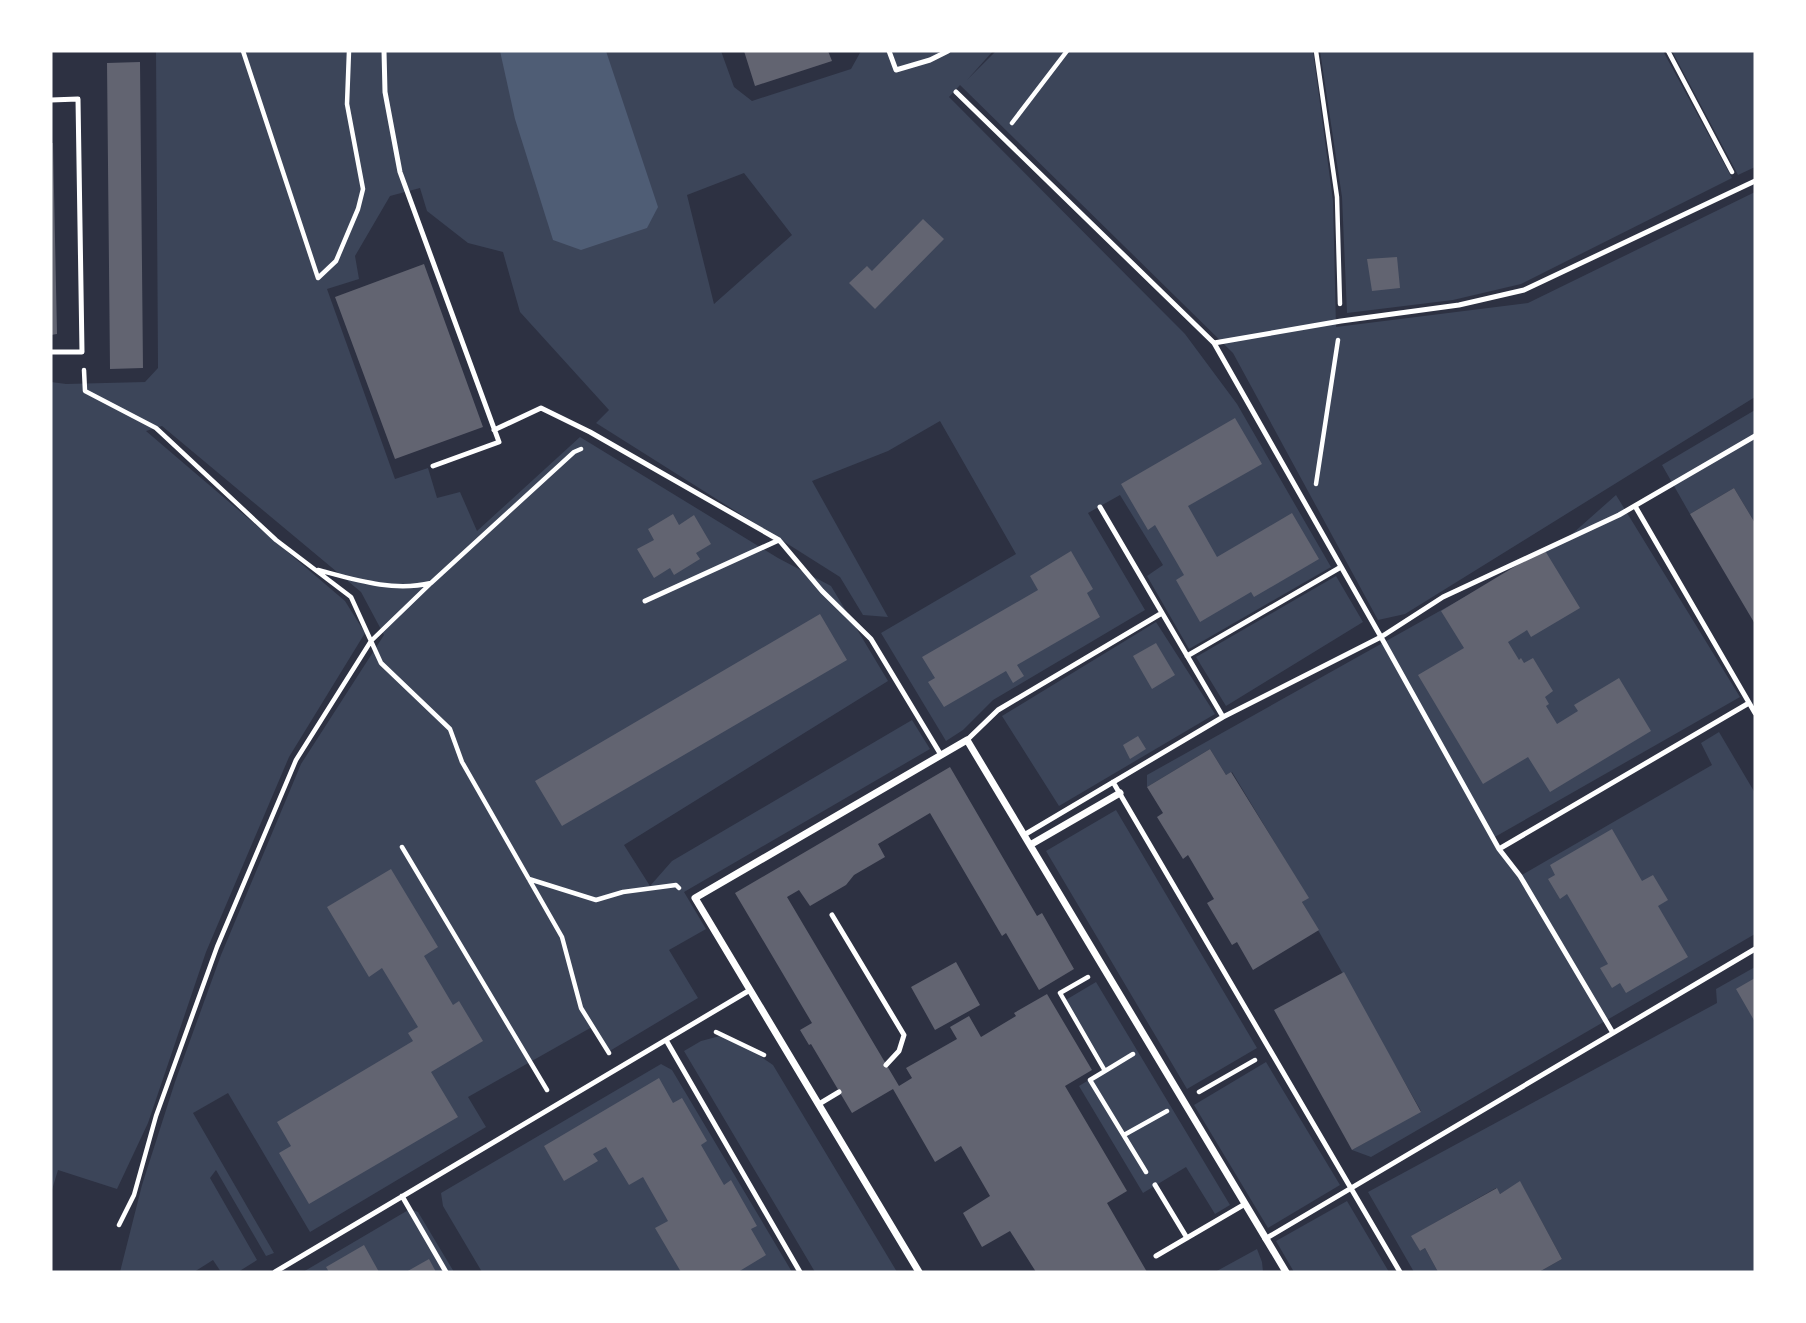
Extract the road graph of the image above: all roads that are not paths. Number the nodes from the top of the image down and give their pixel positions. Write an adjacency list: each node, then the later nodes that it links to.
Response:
1 (384, 51): 9 (lane)
2 (889, 51): 3 (lane)
3 (948, 51)
4 (956, 92): 7 (lane)
5 (51, 100): 8 (lane)
6 (1755, 181): 7 (lane)
7 (1214, 343): 15 (lane)
8 (51, 352)
9 (494, 430): 11 (lane); 14 (lane)
10 (1755, 436): 12 (lane)
11 (433, 466)
12 (1635, 506): 18 (lane); 20 (lane)
13 (1100, 507): 17 (lane)
14 (779, 540): 16 (lane); 24 (lane)
15 (1341, 567): 18 (lane); 19 (lane)
16 (645, 601)
17 (1161, 613): 19 (lane); 23 (lane)
18 (1381, 637): 22 (lane); 29 (lane)
19 (1187, 656): 22 (lane)
20 (1749, 703): 21 (lane); 29 (lane)
21 (1755, 713)
22 (1223, 717): 25 (lane)
23 (967, 740): 24 (street); 27 (street)
24 (941, 755): 32 (street)
25 (1113, 782): 26 (lane); 27 (lane)
26 (1120, 793): 28 (street); 39 (lane)
27 (1024, 835): 28 (street)
28 (1030, 845): 41 (street)
29 (1499, 849): 33 (lane)
30 (832, 915): 35 (lane)
31 (1755, 949): 33 (lane)
32 (750, 990): 34 (lane); 37 (street)
33 (1612, 1032): 39 (lane)
34 (666, 1040): 40 (lane); 47 (lane)
35 (886, 1065)
36 (839, 1092): 37 (lane)
37 (818, 1104): 48 (street)
38 (1155, 1185): 42 (lane)
39 (1351, 1187): 43 (lane); 50 (lane)
40 (401, 1196): 45 (lane); 46 (lane)
41 (1244, 1204): 42 (lane); 43 (street)
42 (1187, 1238): 44 (lane)
43 (1265, 1238): 49 (street)
44 (1156, 1256)
45 (275, 1272)
46 (446, 1272)
47 (800, 1272)
48 (919, 1272)
49 (1286, 1272)
50 (1400, 1272)

